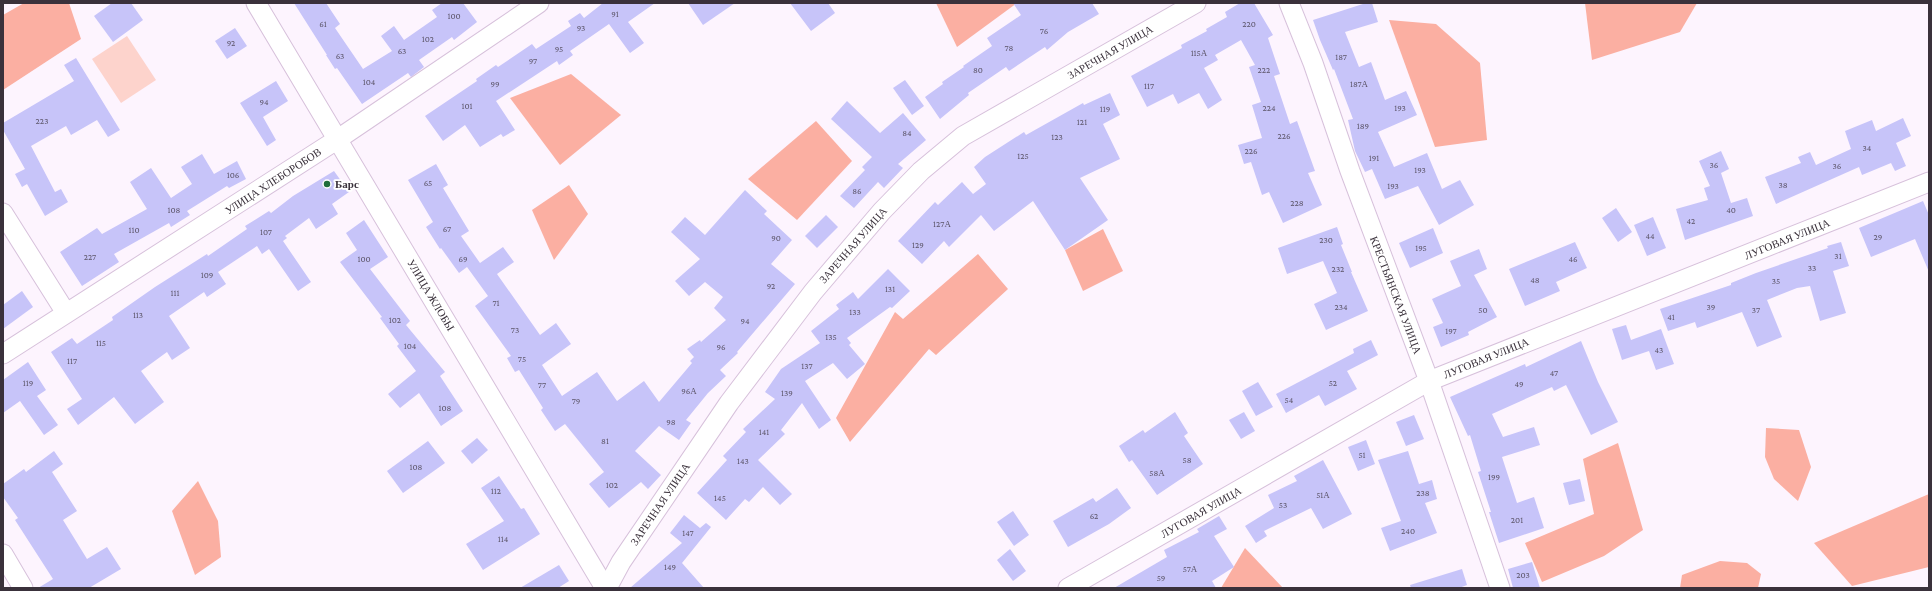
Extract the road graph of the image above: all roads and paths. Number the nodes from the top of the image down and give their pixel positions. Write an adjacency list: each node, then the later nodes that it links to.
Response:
1 (256, 3): 5 (street, УЛИЦА ЖЛОБЫ)
2 (539, 3): 5 (street, УЛИЦА ХЛЕБОРОБОВ)
3 (1196, 3): 13 (street, ЗАРЕЧНАЯ УЛИЦА)
4 (1289, 3): 10 (street, КРЕСТЬЯНСКАЯ УЛИЦА)
5 (338, 139): 8 (street, УЛИЦА ХЛЕБОРОБОВ); 13 (street, УЛИЦА ЖЛОБЫ)
6 (1929, 182): 10 (street, ЛУГОВАЯ УЛИЦА)
7 (3, 213): 8 (street)
8 (66, 313): 9 (street, УЛИЦА ХЛЕБОРОБОВ)
9 (3, 354)
10 (1428, 381): 14 (street, ЛУГОВАЯ УЛИЦА); 15 (street, КРЕСТЬЯНСКАЯ УЛИЦА)
11 (3, 554): 12 (street)
12 (23, 588)
13 (606, 588)
14 (1068, 588)
15 (1500, 588)

